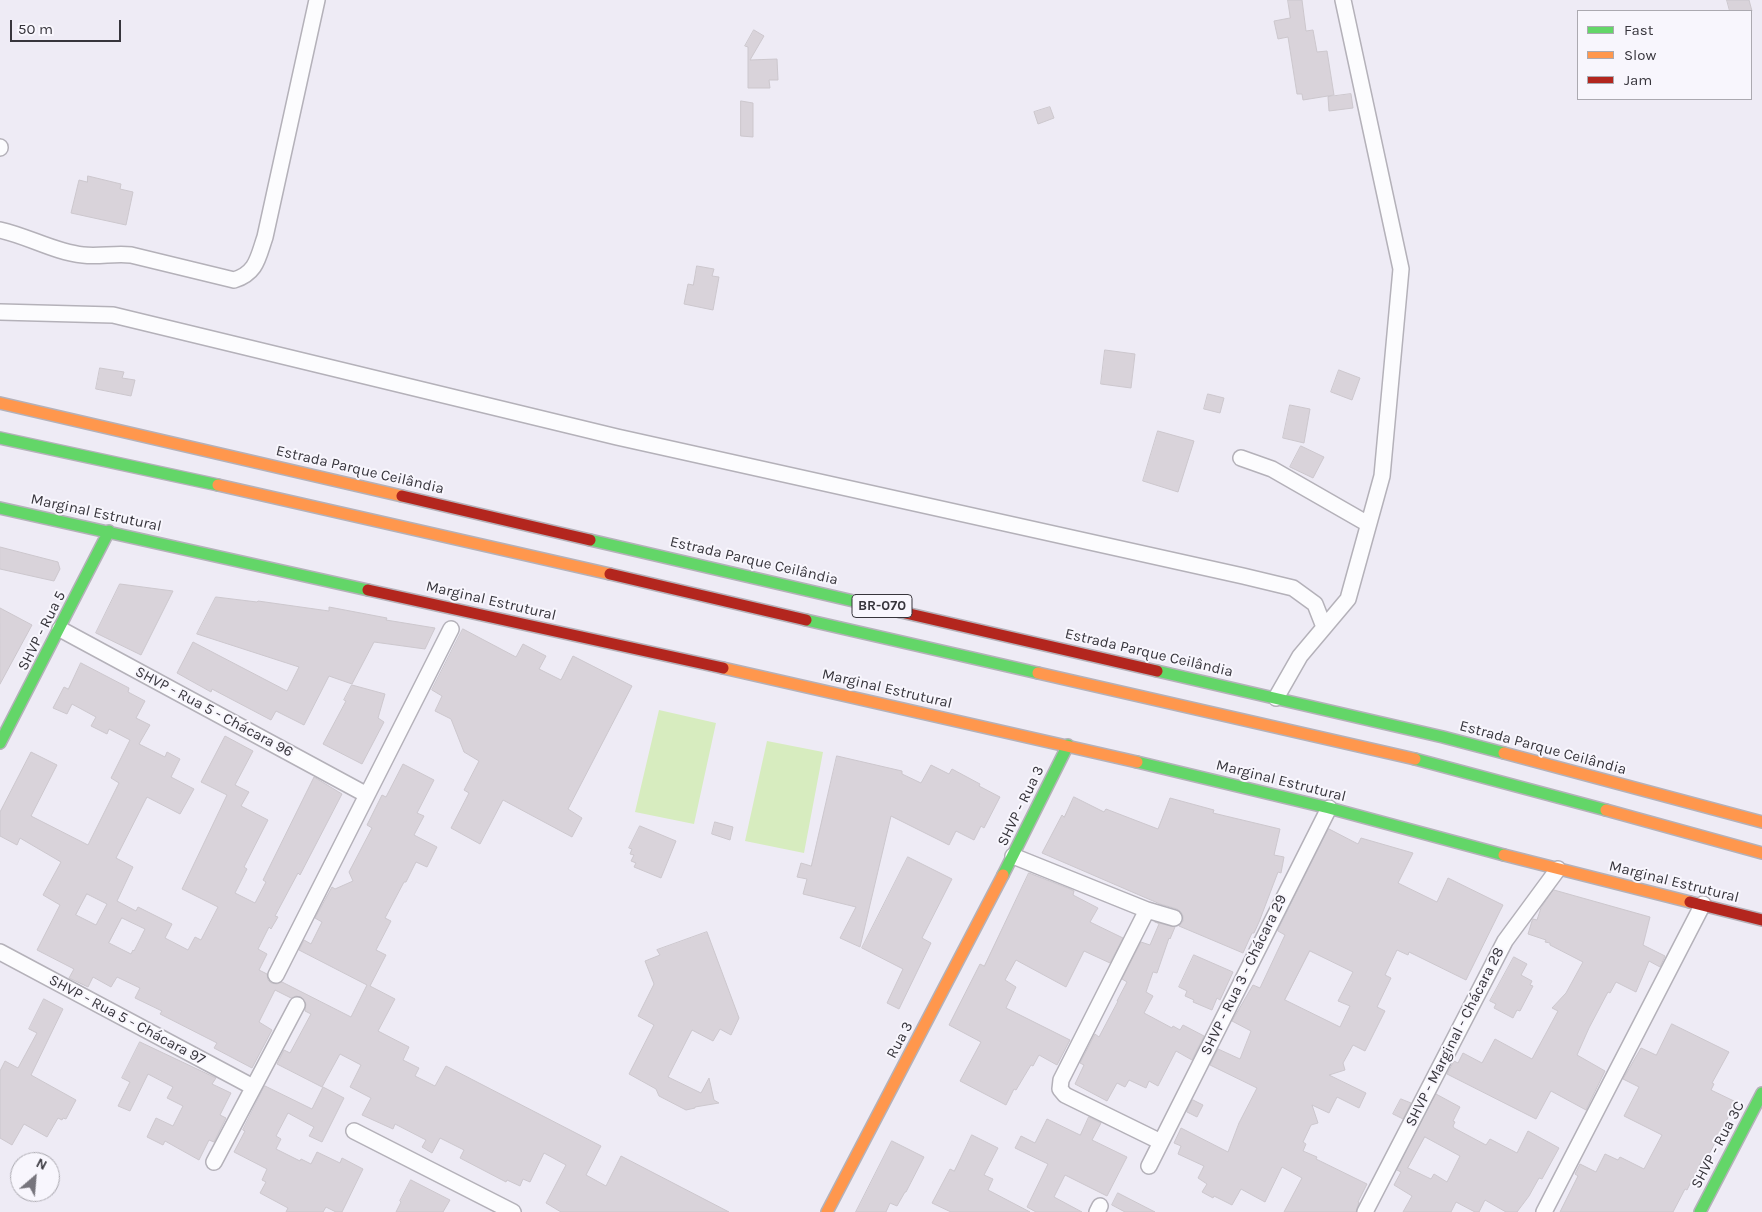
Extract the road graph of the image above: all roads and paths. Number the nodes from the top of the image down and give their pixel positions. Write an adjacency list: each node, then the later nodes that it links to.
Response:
1 (317, 0): 3 (street)
2 (1343, 0): 9 (street)
3 (0, 230)
4 (0, 312): 11 (street)
5 (0, 403): 14 (main road, Estrada Parque Ceilândia / BR-070)
6 (0, 438): 20 (main road, BR-070)
7 (1241, 458): 9 (street)
8 (0, 508): 10 (main road, Marginal Estrutural)
9 (1368, 524): 11 (street)
10 (109, 532): 12 (main road, SHVP - Rua 5); 16 (main road, Marginal Estrutural)
11 (1324, 627): 14 (street)
12 (60, 629): 15 (main road, SHVP - Rua 5); 17 (street, SHVP - Rua 5 - Chácara 96)
13 (451, 629): 17 (street)
14 (1276, 698): 19 (main road, Estrada Parque Ceilândia / BR-070)
15 (0, 744)
16 (1068, 745): 18 (main road, Marginal Estrutural); 21 (main road, SHVP - Rua 3)
17 (367, 795): 29 (street)
18 (1328, 808): 22 (main road, Marginal Estrutural); 34 (street, SHVP - Rua 3 - Chácara 29)
19 (1762, 822)
20 (1762, 853)
21 (1012, 856): 23 (main road, SHVP - Rua 3); 25 (street)
22 (1558, 869): 24 (main road, Marginal Estrutural); 39 (street, SHVP - Marginal - Chácara 28)
23 (1000, 881): 38 (main road, Rua 3)
24 (1703, 904): 27 (main road, Marginal Estrutural); 40 (street)
25 (1147, 910): 26 (street); 34 (street)
26 (1174, 918)
27 (1762, 920)
28 (0, 952): 31 (street, SHVP - Rua 5 - Chácara 97)
29 (276, 975)
30 (297, 1004): 31 (street)
31 (253, 1087): 35 (street)
32 (1762, 1093): 41 (main road, SHVP - Rua 3C)
33 (354, 1131): 37 (street)
34 (1161, 1142): 36 (street, SHVP - Rua 3 - Chácara 29)
35 (214, 1162)
36 (1148, 1166)
37 (513, 1212)
38 (827, 1212)
39 (1365, 1212)
40 (1544, 1212)
41 (1700, 1212)

